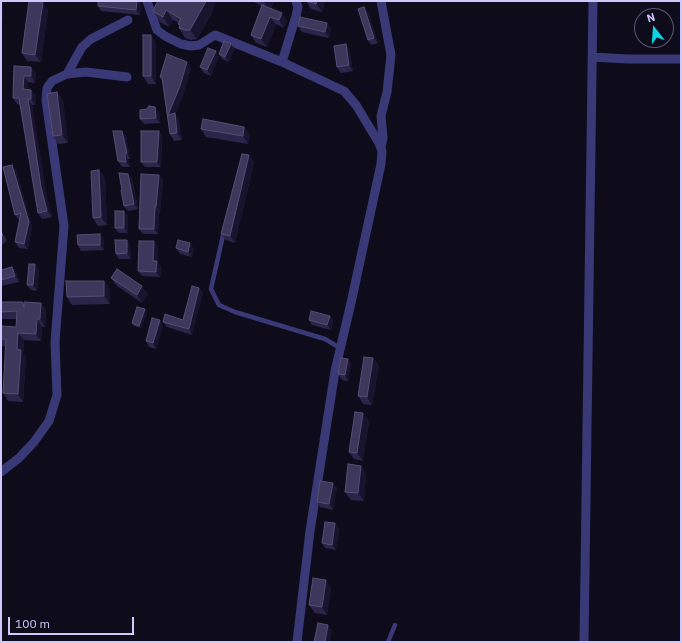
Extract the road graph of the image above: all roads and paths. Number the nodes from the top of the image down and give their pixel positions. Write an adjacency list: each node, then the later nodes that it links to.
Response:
1 (148, 1): 8 (street)
2 (296, 1): 8 (street)
3 (381, 1): 11 (street)
4 (593, 1): 6 (street)
5 (128, 20): 9 (street)
6 (592, 57): 7 (street); 18 (street)
7 (681, 60)
8 (282, 62): 11 (street)
9 (68, 74): 10 (street); 14 (street)
10 (127, 77)
11 (380, 147): 13 (street)
12 (224, 228): 13 (lane)
13 (340, 348): 16 (street)
14 (1, 472)
15 (395, 625): 17 (lane)
16 (297, 642)
17 (388, 642)
18 (584, 642)

